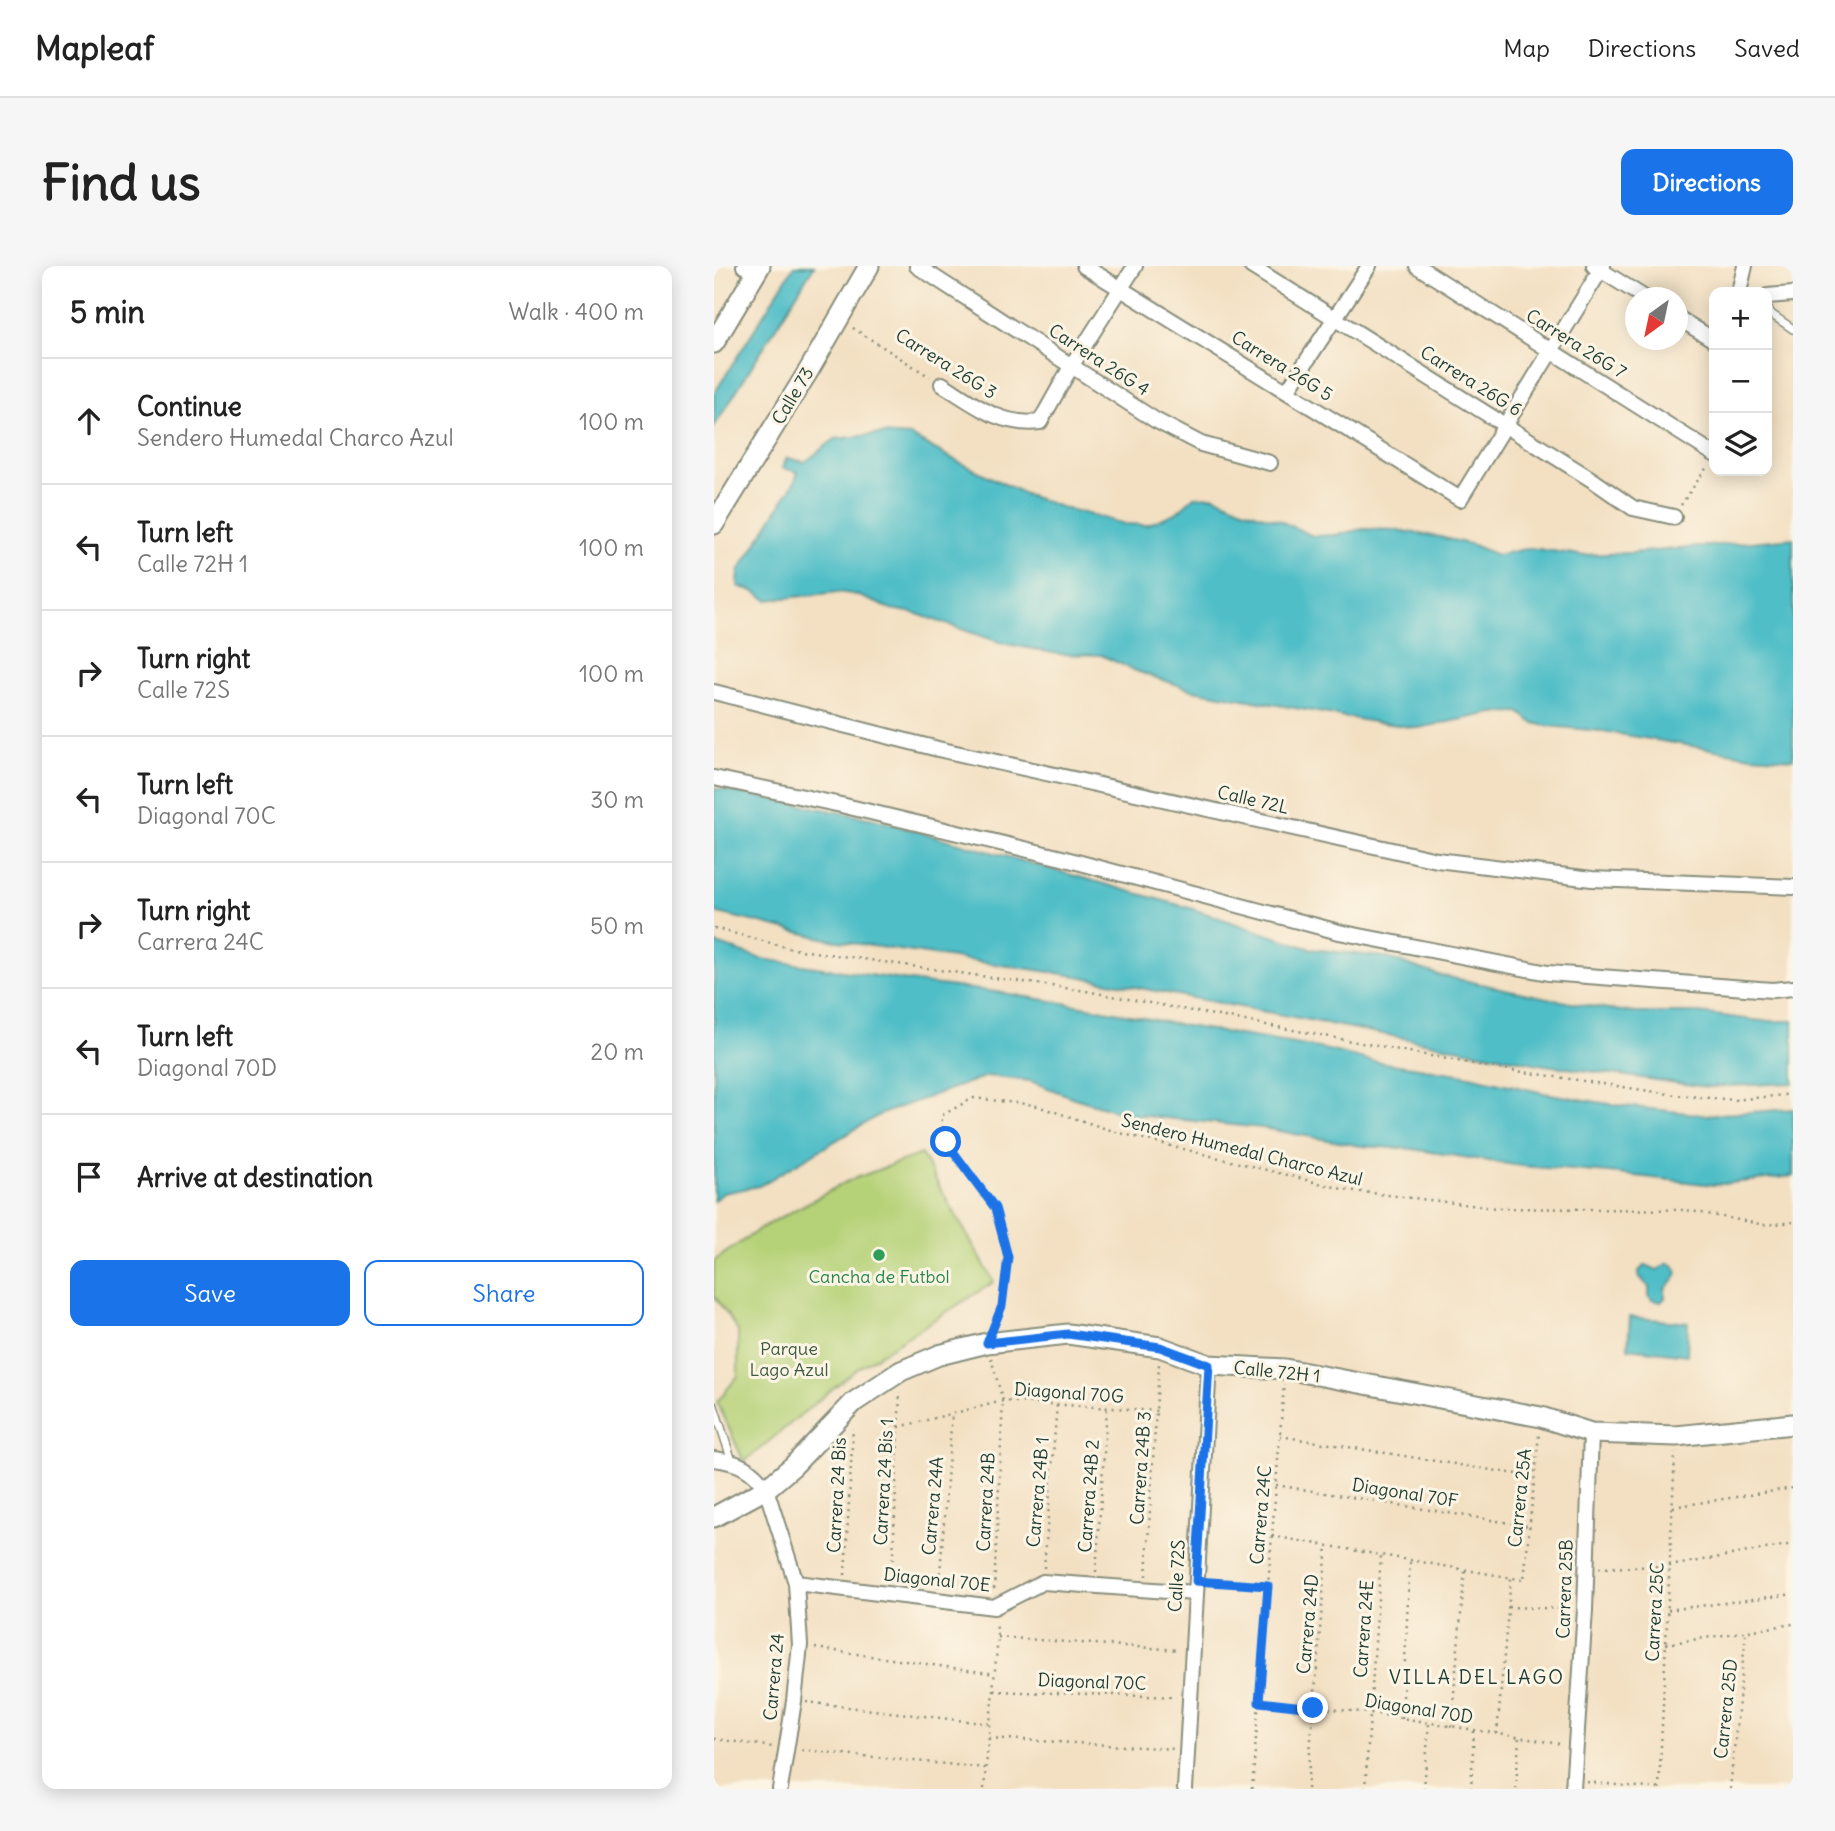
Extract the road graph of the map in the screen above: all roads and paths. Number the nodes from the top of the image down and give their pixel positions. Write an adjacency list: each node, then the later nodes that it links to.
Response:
1 (869, 266): 18 (street, Calle 73)
2 (917, 266): 24 (street, Carrera 26G 4)
3 (1084, 266): 13 (street, Carrera 26G 5)
4 (1135, 266): 13 (street)
5 (1251, 266): 17 (street, Carrera 26G 6)
6 (1369, 266): 17 (street)
7 (1417, 266): 23 (street, Carrera 26G 7)
8 (1745, 266): 12 (street)
9 (1599, 267): 11 (street); 23 (street)
10 (753, 268): 22 (street)
11 (1629, 287)
12 (1740, 287)
13 (1120, 288): 24 (street); 26 (street, Carrera 26G 5)
14 (1793, 294): 15 (street)
15 (1772, 296)
16 (1772, 315): 20 (lane)
17 (1335, 318): 26 (street); 27 (street, Carrera 26G 6)
18 (838, 319): 25 (path, Carrera 26G 3); 32 (street, Calle 73)
19 (1688, 324): 21 (street)
20 (1793, 329)
21 (1709, 337)
22 (714, 343)
23 (1551, 351): 27 (street); 28 (street, Carrera 26G 7)
24 (1072, 365): 25 (street, Carrera 26G 3); 29 (street, Carrera 26G 4)
25 (942, 384)
26 (1287, 391): 27 (street, Carrera 26G 5)
27 (1505, 425): 31 (street, Carrera 26G 6)
28 (1709, 459)
29 (1270, 463)
30 (1709, 463): 31 (path)
31 (1674, 516)
32 (714, 524)
33 (714, 692): 35 (street, Calle 72L)
34 (714, 778): 37 (street)
35 (1793, 887)
36 (714, 928): 38 (path)
37 (1793, 988)
38 (1793, 1094)
39 (1793, 1222): 40 (path, Sendero Humedal Charco Azul)
40 (987, 1343): 41 (street, Calle 72H 1); 44 (street, Calle 72H 1); 45 (path, Carrera 24B)
41 (1160, 1347): 42 (street, Calle 72H 1); 50 (path, Carrera 24B 3)
42 (1209, 1365): 43 (street, Calle 72H 1); 80 (street, Calle 72S)
43 (1285, 1369): 52 (street, Calle 72H 1); 56 (path, Carrera 24C)
44 (901, 1370): 46 (street, Calle 72H 1); 54 (path, Carrera 24 Bis 1)
45 (1003, 1401): 47 (path, Diagonal 70G); 51 (path, Diagonal 70G); 86 (path, Carrera 24B)
46 (854, 1402): 63 (street, Calle 72H 1); 81 (path, Carrera 24 Bis)
47 (1057, 1404): 49 (path, Diagonal 70G); 76 (path, Carrera 24B 1)
48 (714, 1406): 59 (lane)
49 (1107, 1408): 50 (path, Diagonal 70G); 78 (path, Carrera 24B 2)
50 (1157, 1411): 82 (path, Carrera 24B 3)
51 (952, 1413): 54 (path, Diagonal 70G); 85 (path, Carrera 24A)
52 (1541, 1418): 55 (street, Calle 72H 1); 60 (path, Carrera 25A)
53 (1793, 1424): 57 (street, Calle 72H 1)
54 (899, 1427): 84 (path, Carrera 24 Bis 1)
55 (1591, 1433): 57 (street, Calle 72H 1); 73 (street, Carrera 25B)
56 (1280, 1436): 60 (path); 61 (path, Carrera 24C)
57 (1676, 1436): 64 (path, Carrera 25C)
58 (714, 1459): 59 (street)
59 (732, 1461): 63 (street)
60 (1535, 1477): 66 (path, Carrera 25A)
61 (1276, 1485): 66 (path, Diagonal 70F); 67 (path, Carrera 24C)
62 (1793, 1488): 64 (path)
63 (766, 1489): 65 (street, Calle 72H 1); 77 (street, Carrera 24)
64 (1672, 1507): 72 (path, Carrera 25C)
65 (714, 1517)
66 (1530, 1526): 75 (path, Carrera 25A)
67 (1272, 1536): 68 (path); 79 (path, Carrera 24C)
68 (1327, 1545): 70 (path); 101 (path, Carrera 24D)
69 (1793, 1545): 72 (path)
70 (1381, 1555): 71 (path); 102 (path, Carrera 24E)
71 (1410, 1560): 74 (path); 103 (path)
72 (1670, 1566): 73 (path); 89 (path, Carrera 25C)
73 (1585, 1568): 88 (street, Carrera 25B)
74 (1465, 1569): 75 (path); 106 (path)
75 (1511, 1577): 87 (path)
76 (1043, 1582): 78 (street); 86 (street, Diagonal 70E)
77 (796, 1583): 81 (street, Diagonal 70E); 94 (street, Carrera 24)
78 (1095, 1586): 82 (street)
79 (1268, 1586): 80 (path); 100 (path, Carrera 24C)
80 (1196, 1587): 82 (street); 95 (street, Calle 72S)
81 (844, 1589): 84 (street, Diagonal 70E)
82 (1145, 1590)
83 (1793, 1594): 89 (path)
84 (891, 1595): 85 (street, Diagonal 70E)
85 (937, 1600): 86 (street, Diagonal 70E)
86 (994, 1607): 92 (path, Carrera 24B)
87 (1508, 1607): 88 (path); 108 (path)
88 (1585, 1610): 112 (street, Carrera 25B)
89 (1668, 1610): 93 (path, Carrera 25C)
90 (1793, 1624): 91 (path)
91 (1746, 1632): 93 (path); 127 (path, Carrera 25D)
92 (999, 1637): 95 (path); 96 (path, Carrera 24B)
93 (1666, 1644): 126 (path, Carrera 25C)
94 (800, 1645): 96 (path); 99 (street, Carrera 24)
95 (1192, 1651): 98 (street, Calle 72S)
96 (995, 1674): 97 (path, Carrera 24B)
97 (993, 1691): 98 (path, Diagonal 70C); 105 (path, Carrera 24B)
98 (1190, 1698): 114 (street, Calle 72S)
99 (794, 1701): 105 (path); 113 (street, Carrera 24)
100 (1259, 1702): 101 (path, Diagonal 70D); 120 (path, Carrera 24C)
101 (1313, 1708): 102 (path, Diagonal 70D); 121 (path, Carrera 24D)
102 (1371, 1713): 103 (path, Diagonal 70D); 122 (path, Carrera 24E)
103 (1402, 1718): 104 (path, Diagonal 70D)
104 (1429, 1723): 106 (path, Diagonal 70D); 123 (path)
105 (990, 1724): 109 (path, Carrera 24B)
106 (1451, 1727): 107 (path, Diagonal 70D)
107 (1474, 1730): 108 (path, Diagonal 70D); 124 (path)
108 (1497, 1734): 110 (path, Diagonal 70D)
109 (989, 1738): 114 (path); 115 (path, Carrera 24B)
110 (1520, 1738): 112 (path, Diagonal 70D); 125 (path)
111 (714, 1739): 113 (path)
112 (1576, 1746): 116 (street, Carrera 25B)
113 (786, 1749): 115 (path); 117 (street, Carrera 24)
114 (1186, 1749): 119 (street, Calle 72S)
115 (986, 1768): 118 (path, Carrera 24B)
116 (1573, 1785): 126 (path)
117 (780, 1789)
118 (984, 1789)
119 (1185, 1789)
120 (1252, 1789)
121 (1307, 1789)
122 (1365, 1789)
123 (1424, 1789)
124 (1471, 1789)
125 (1516, 1789)
126 (1659, 1789)
127 (1730, 1789)

